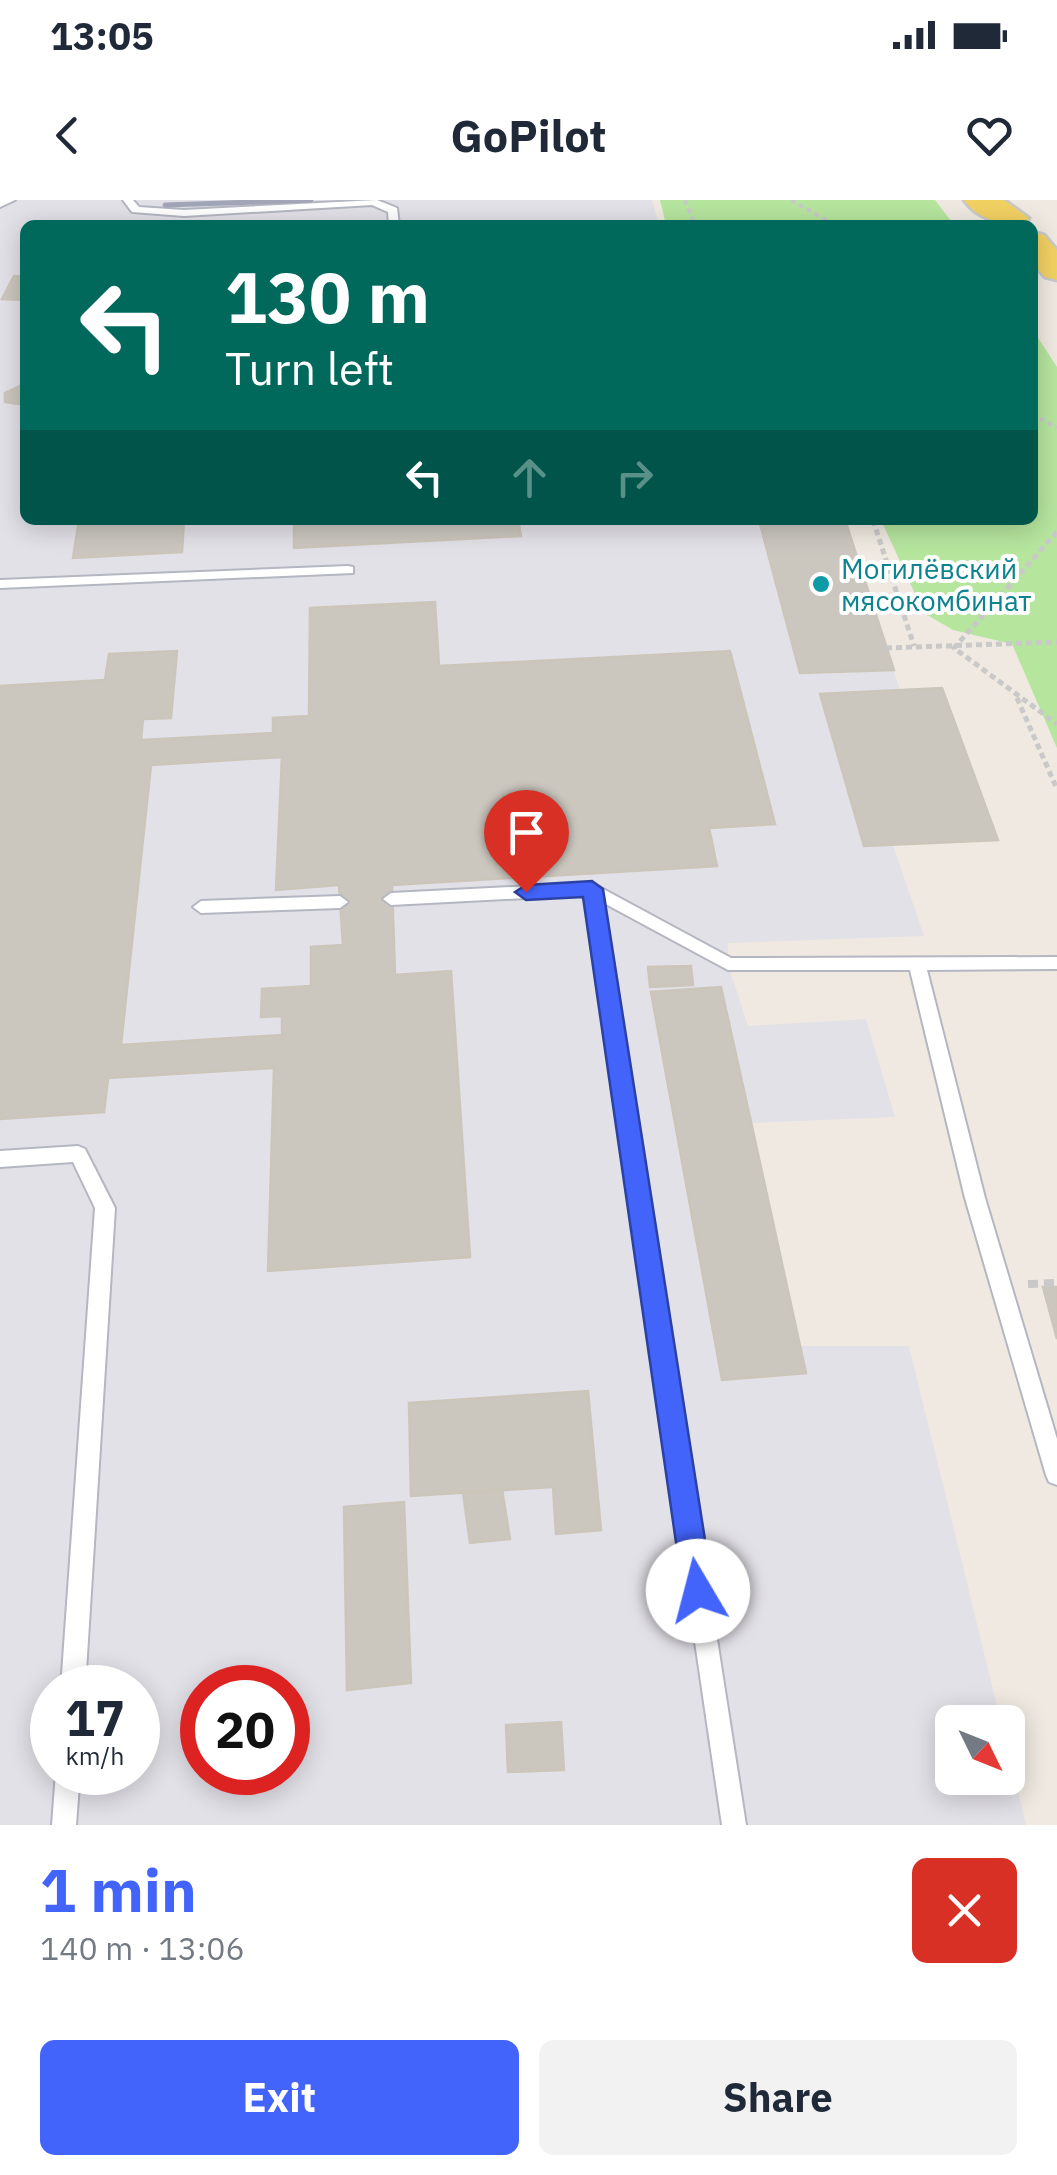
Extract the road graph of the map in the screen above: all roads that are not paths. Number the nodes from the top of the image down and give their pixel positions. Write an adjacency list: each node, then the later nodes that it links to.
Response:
1 (10, 200): 4 (lane)
2 (128, 200): 5 (lane)
3 (980, 200): 6 (main road)
4 (0, 204)
5 (394, 220)
6 (1014, 220)
7 (1038, 247): 8 (main road)
8 (1057, 270)
9 (348, 570): 10 (lane)
10 (0, 584)
11 (592, 889): 12 (lane); 16 (lane); 22 (lane)
12 (391, 899)
13 (340, 902): 14 (lane)
14 (201, 907)
15 (1057, 962): 16 (lane)
16 (917, 964): 18 (lane)
17 (0, 1159): 19 (lane)
18 (1057, 1475)
19 (75, 1665)
20 (66, 1795): 21 (lane)
21 (64, 1825)
22 (734, 1825)

